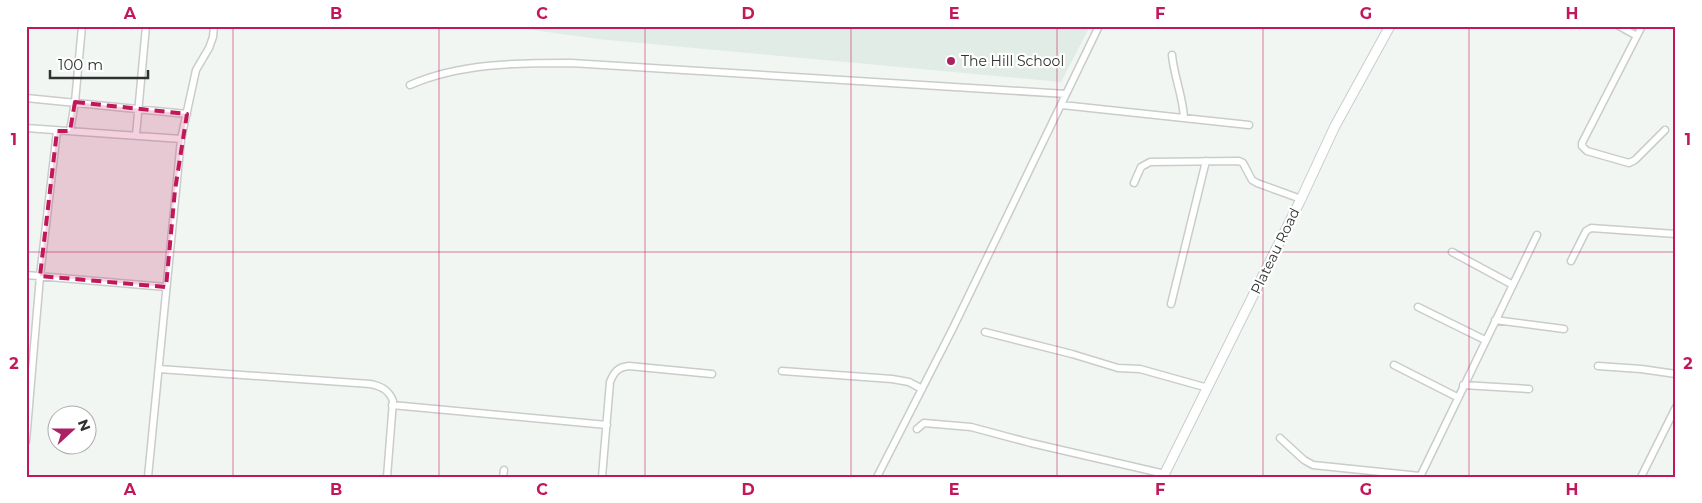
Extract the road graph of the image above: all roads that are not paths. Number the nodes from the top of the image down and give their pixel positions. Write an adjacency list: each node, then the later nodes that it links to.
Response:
1 (82, 26): 13 (street)
2 (146, 26): 15 (street)
3 (214, 26): 16 (street)
4 (1099, 26): 11 (street)
5 (1390, 26): 27 (street, Plateau Road)
6 (1619, 26): 8 (street)
7 (1642, 26): 8 (street)
8 (1637, 36): 21 (street)
9 (1172, 55): 17 (street)
10 (410, 85): 11 (street)
11 (1066, 94): 14 (street)
12 (26, 98): 13 (street)
13 (75, 102): 15 (street); 22 (street)
14 (1062, 104): 17 (street); 50 (street)
15 (138, 108): 16 (street); 23 (street)
16 (187, 114): 24 (street)
17 (1184, 118): 18 (street)
18 (1249, 125)
19 (26, 128): 20 (street)
20 (57, 130): 22 (street); 33 (street)
21 (1665, 130)
22 (70, 131): 23 (street)
23 (136, 135): 24 (street)
24 (181, 139): 35 (street)
25 (1206, 161): 26 (street); 27 (street); 36 (street)
26 (1134, 182)
27 (1301, 199): 49 (street, Plateau Road)
28 (1676, 234): 31 (street)
29 (1537, 235): 34 (street)
30 (1452, 252): 34 (street)
31 (1571, 261)
32 (26, 275): 33 (street)
33 (40, 276): 35 (street); 58 (street)
34 (1514, 285): 38 (street)
35 (166, 287): 44 (street)
36 (1171, 304)
37 (1418, 307): 41 (street)
38 (1496, 320): 39 (street); 41 (street)
39 (1564, 329)
40 (985, 332): 49 (street)
41 (1485, 340): 48 (street)
42 (1394, 365): 52 (street)
43 (1598, 366): 47 (street)
44 (158, 369): 53 (street); 61 (street)
45 (782, 371): 50 (street)
46 (712, 374): 55 (street)
47 (1676, 374)
48 (1463, 385): 51 (street); 52 (street)
49 (1208, 388): 59 (street, Plateau Road)
50 (922, 389): 64 (street)
51 (1529, 390)
52 (1458, 397): 60 (street)
53 (392, 405): 55 (street); 62 (street)
54 (1676, 407): 65 (street)
55 (607, 425): 63 (street)
56 (917, 429): 59 (street)
57 (1280, 438): 60 (street)
58 (26, 441)
59 (1164, 475)
60 (1420, 476)
61 (148, 477)
62 (387, 477)
63 (602, 477)
64 (877, 477)
65 (1641, 477)

